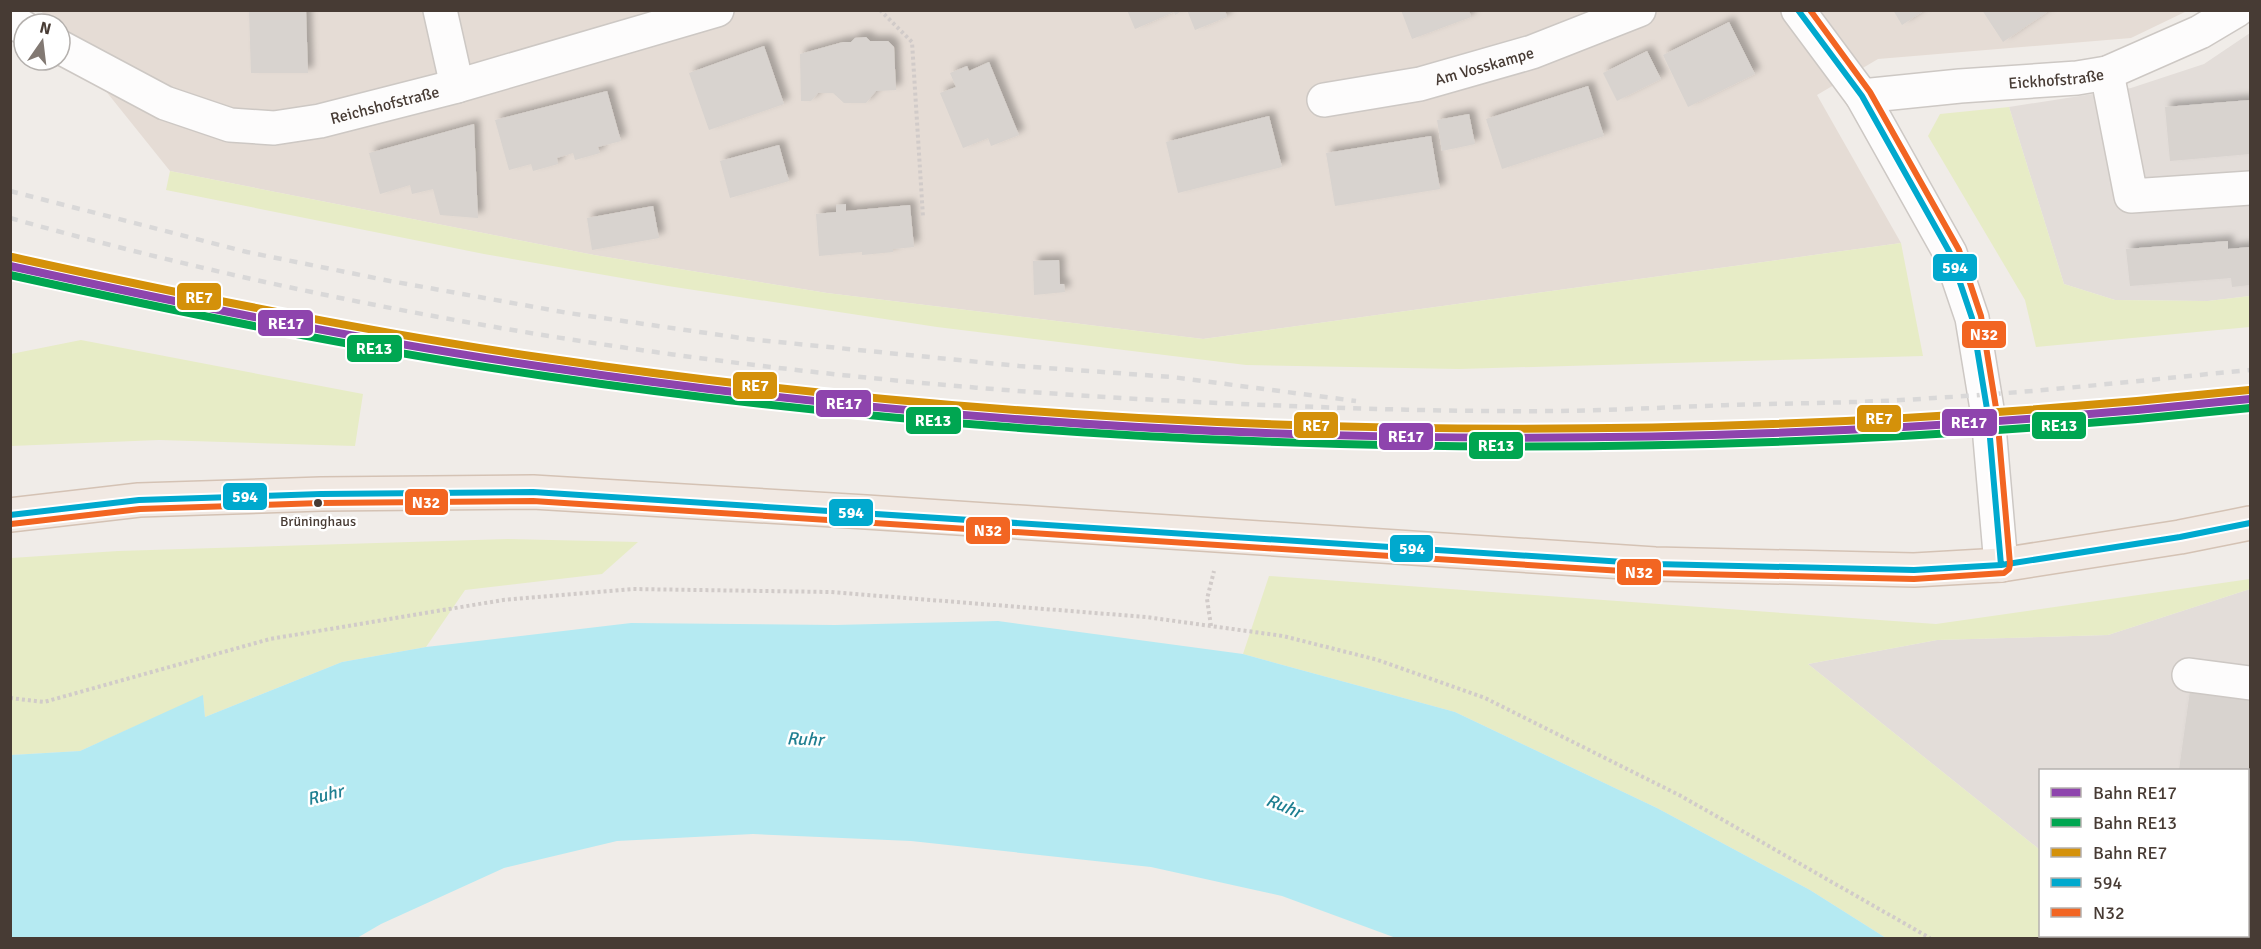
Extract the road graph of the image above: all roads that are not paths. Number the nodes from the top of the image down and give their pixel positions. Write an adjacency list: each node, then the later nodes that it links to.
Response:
1 (440, 10): 8 (street)
2 (717, 10): 8 (street, Reichshofstraße)
3 (1639, 10): 10 (street, Am Vosskampe)
4 (1798, 10): 9 (street)
5 (2237, 10): 7 (street, Eickhofstraße)
6 (72, 53): 8 (street, Reichshofstraße)
7 (2107, 72): 9 (street, Eickhofstraße); 11 (street)
8 (457, 86)
9 (1862, 96): 14 (street)
10 (1324, 100)
11 (2250, 188)
12 (10, 515): 14 (main road)
13 (2250, 523): 14 (main road)
14 (2001, 565)
15 (2189, 675): 16 (street)
16 (2250, 683)

